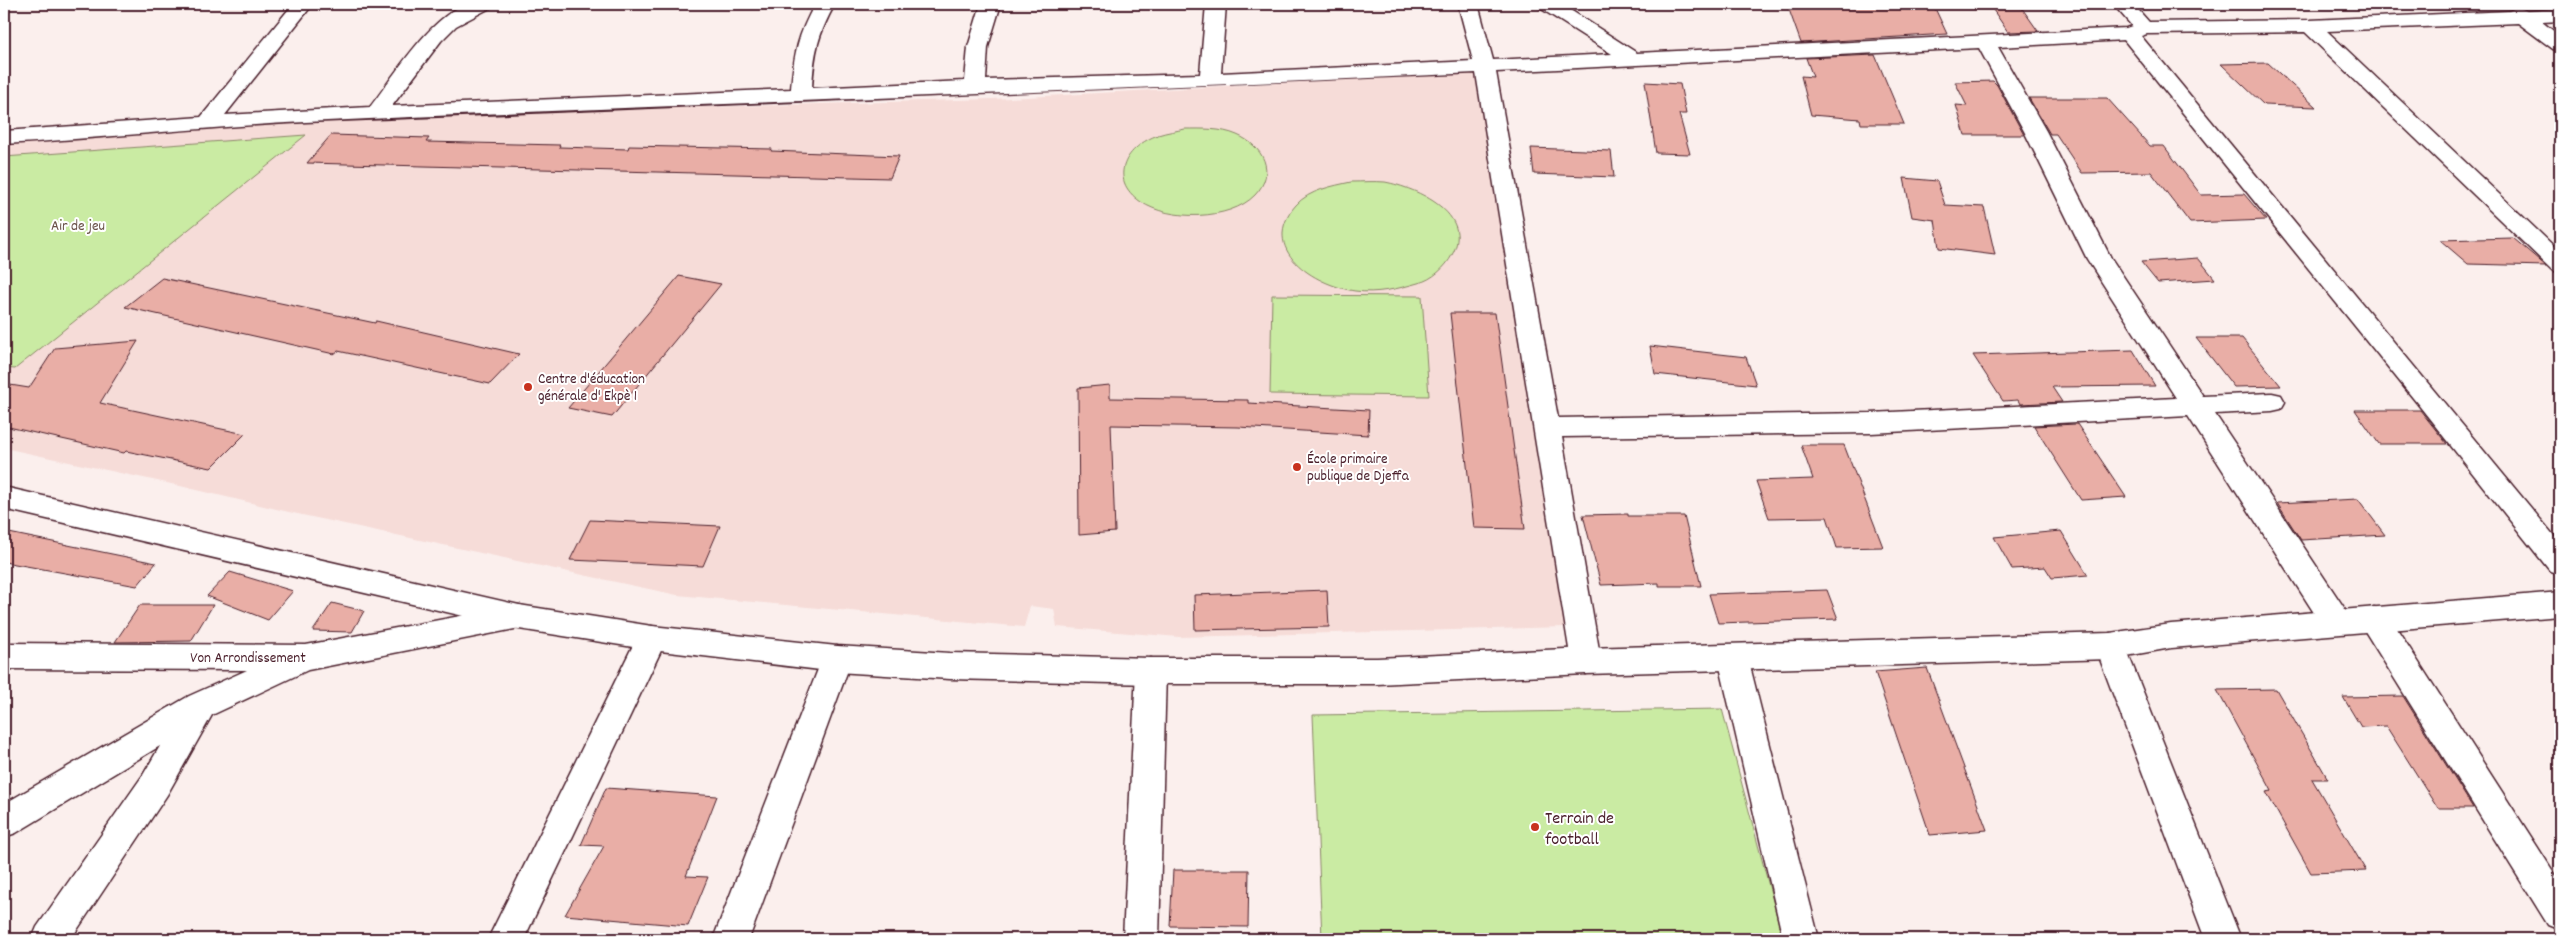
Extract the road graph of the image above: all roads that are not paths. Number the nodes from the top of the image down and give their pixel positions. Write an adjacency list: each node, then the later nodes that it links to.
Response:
1 (303, 4): 21 (street)
2 (483, 4): 20 (street)
3 (824, 4): 19 (street)
4 (991, 4): 18 (street)
5 (1216, 4): 17 (street)
6 (1468, 4): 16 (street)
7 (1547, 4): 15 (street)
8 (2123, 4): 12 (street)
9 (2515, 10): 10 (street); 11 (street); 14 (street)
10 (2560, 15)
11 (2310, 26): 12 (street); 23 (street)
12 (2136, 31): 13 (street); 28 (street)
13 (1985, 41): 15 (street); 25 (street)
14 (2560, 45)
15 (1633, 59): 16 (street)
16 (1485, 66): 17 (street); 26 (street)
17 (1210, 80): 18 (street)
18 (975, 87): 19 (street)
19 (801, 94): 20 (street)
20 (376, 113): 21 (street)
21 (207, 124): 22 (street)
22 (4, 138)
23 (2560, 265)
24 (2272, 402): 25 (street)
25 (2192, 405): 26 (street); 32 (street)
26 (1546, 428): 39 (street)
27 (4, 498): 30 (street)
28 (2560, 564)
29 (2560, 604): 31 (street)
30 (520, 617): 33 (street); 36 (street, Von Arrondissement)
31 (2374, 619): 32 (street); 43 (street)
32 (2336, 621): 34 (street)
33 (652, 638): 38 (street); 45 (street)
34 (2110, 646): 37 (street); 49 (street)
35 (4, 656): 36 (street, Von Arrondissement)
36 (306, 658): 41 (street)
37 (1733, 658): 39 (street); 48 (street)
38 (837, 659): 40 (street); 46 (street)
39 (1586, 662): 40 (street)
40 (1151, 671): 47 (street)
41 (200, 706): 42 (street); 44 (street)
42 (4, 822)
43 (2560, 913)
44 (50, 939)
45 (506, 939)
46 (731, 939)
47 (1141, 939)
48 (1802, 939)
49 (2223, 939)

